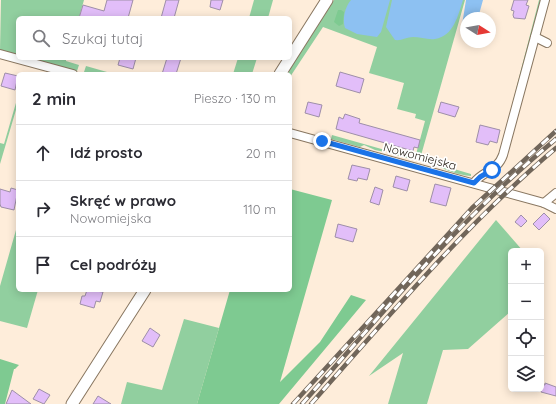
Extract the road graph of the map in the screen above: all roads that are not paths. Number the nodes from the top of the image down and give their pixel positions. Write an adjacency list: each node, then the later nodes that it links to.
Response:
1 (327, 0): 6 (street)
2 (545, 0): 3 (street)
3 (535, 37): 4 (street); 13 (street)
4 (546, 43)
5 (0, 54): 7 (street)
6 (292, 55)
7 (16, 58)
8 (22, 60): 10 (street)
9 (289, 60): 11 (street)
10 (66, 72)
11 (281, 72)
12 (292, 134): 13 (street, Nowomiejska)
13 (474, 183): 15 (street, Nowomiejska)
14 (556, 193): 15 (street)
15 (544, 203): 16 (street, Nowomiejska)
16 (556, 209)
17 (143, 292): 18 (street)
18 (72, 404)

